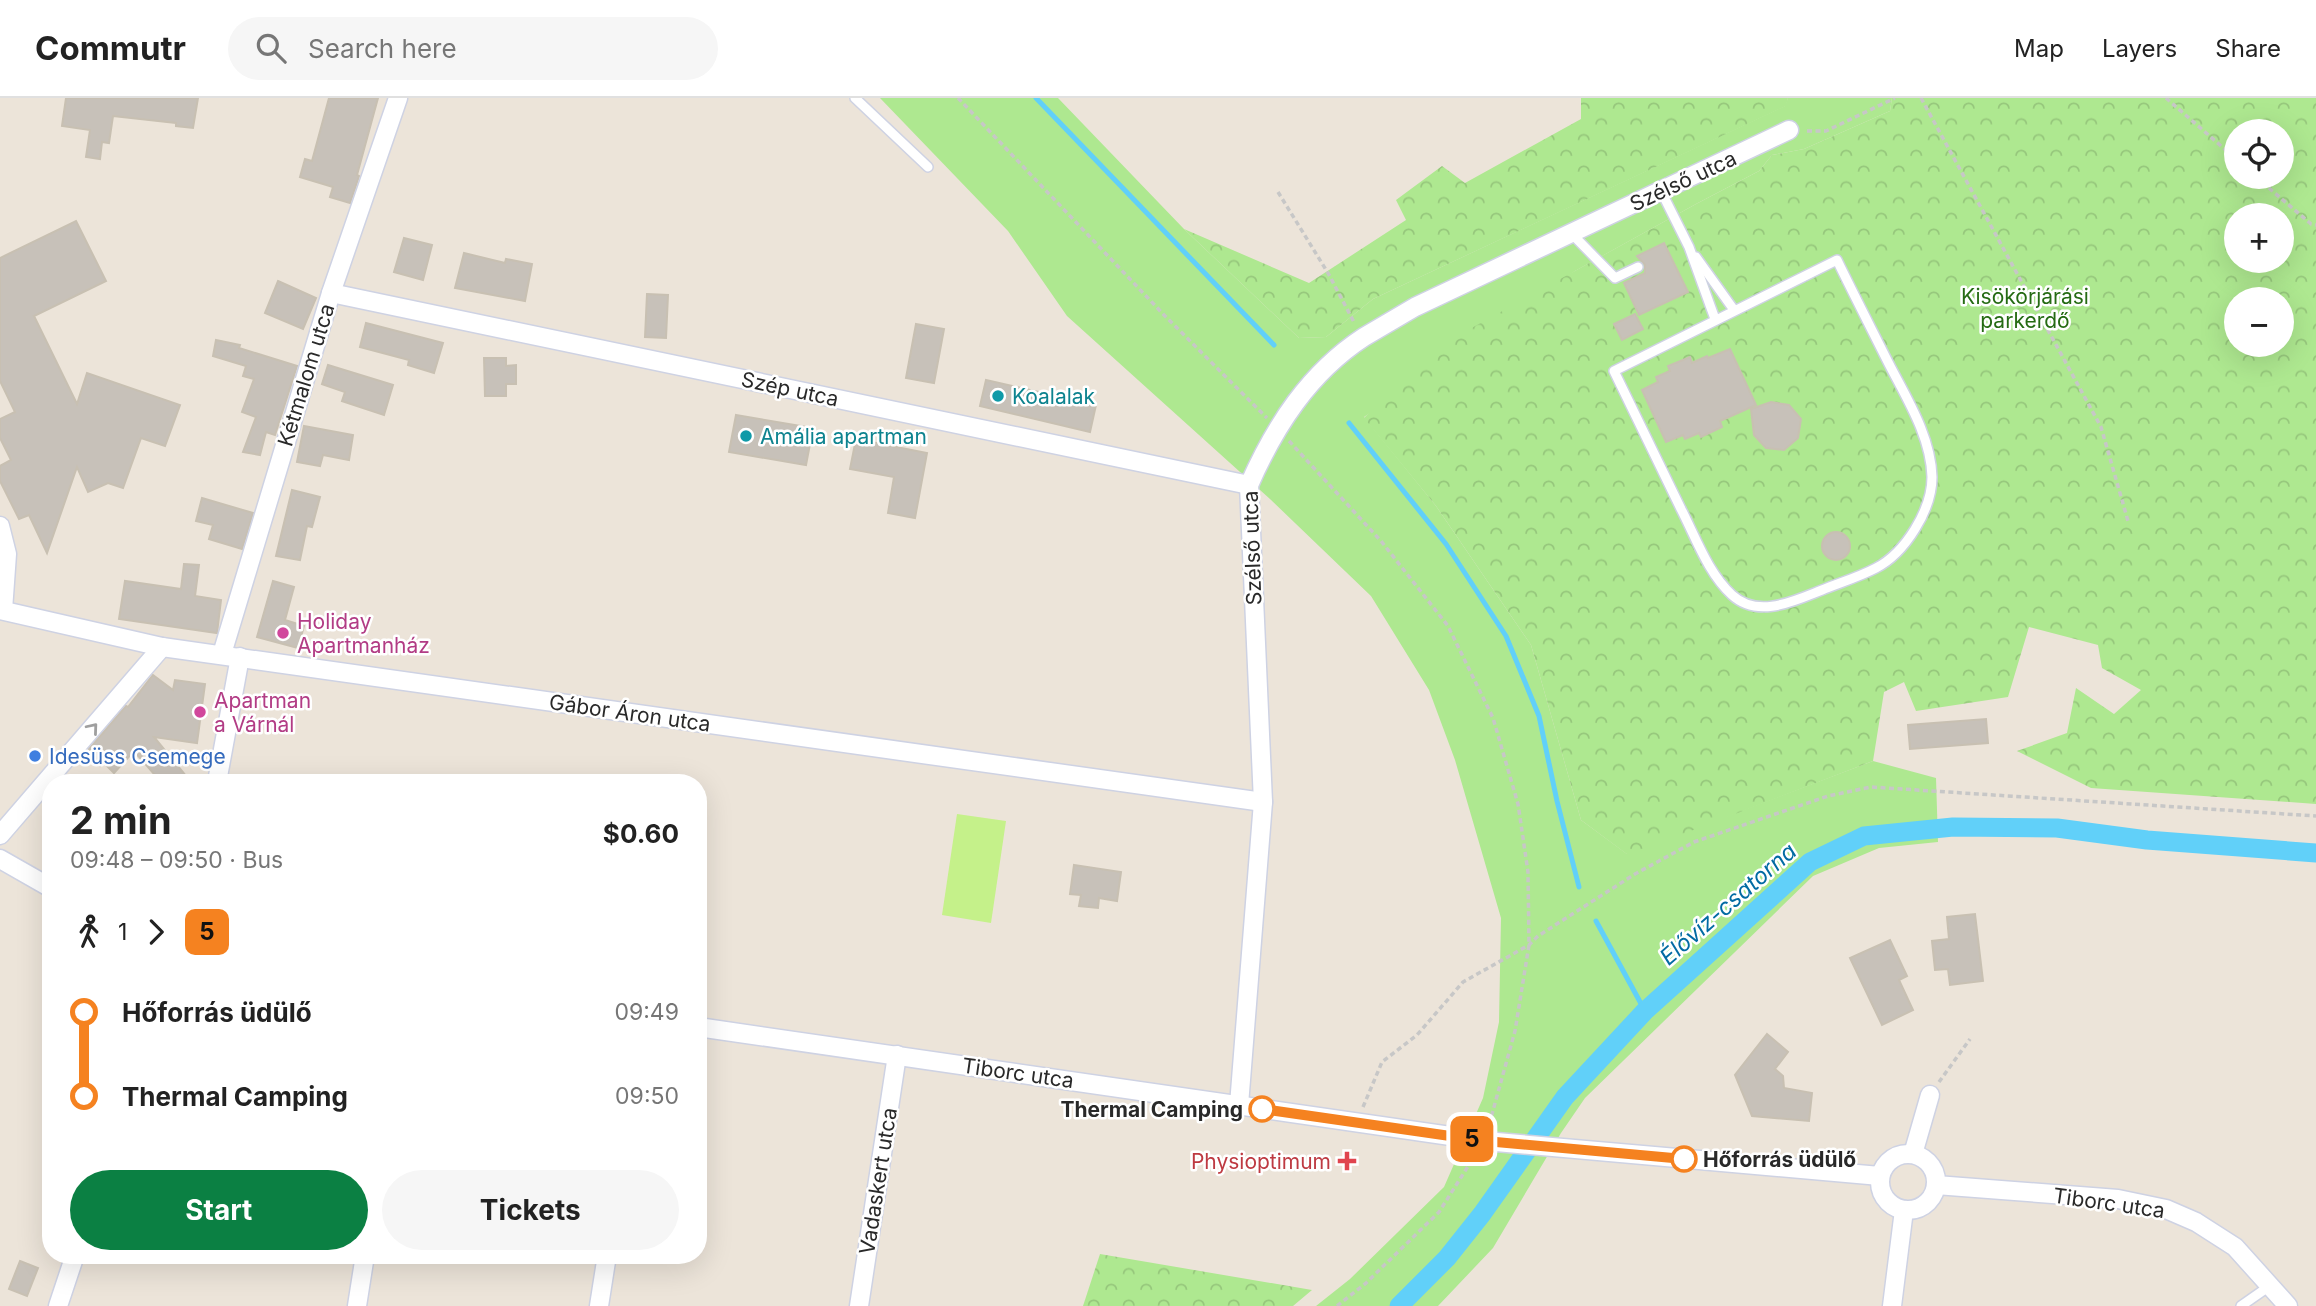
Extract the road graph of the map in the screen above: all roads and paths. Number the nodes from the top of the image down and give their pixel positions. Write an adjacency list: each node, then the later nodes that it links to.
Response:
1 (398, 98): 17 (street, Kétmalom utca)
2 (855, 98): 9 (lane)
3 (958, 98): 21 (path)
4 (1895, 98): 7 (path)
5 (1922, 98): 23 (path)
6 (2166, 98): 8 (path)
7 (1789, 130): 11 (street, Szélső utca)
8 (2224, 149)
9 (928, 167)
10 (2270, 189): 13 (path)
11 (1661, 191): 14 (street, Szélső utca); 15 (lane)
12 (1278, 192): 20 (path)
13 (2316, 225)
14 (1571, 233): 16 (lane); 20 (street, Szélső utca)
15 (1689, 247): 18 (lane); 19 (lane)
16 (1638, 267)
17 (331, 293): 22 (street, Szép utca); 27 (street, Kétmalom utca)
18 (1734, 310): 19 (lane); 19 (lane)
19 (1715, 319)
20 (1362, 338): 21 (street, Szélső utca)
21 (1277, 428): 22 (street, Szélső utca); 36 (path)
22 (1249, 485): 31 (street, Szélső utca)
23 (2128, 521)
24 (0, 526): 25 (street)
25 (2, 610): 26 (street, Gábor Áron utca)
26 (162, 647): 27 (street, Gábor Áron utca); 28 (street, one-way to 26)
27 (231, 656): 29 (street, Kétmalom utca); 31 (street, Gábor Áron utca)
28 (53, 774)
29 (218, 774)
30 (42, 786): 33 (street, one-way to 30)
31 (1263, 802): 41 (street, Szélső utca)
32 (2316, 816): 36 (path)
33 (0, 835)
34 (0, 859): 35 (street)
35 (42, 883)
36 (1529, 945): 42 (path); 43 (path)
37 (707, 1028): 39 (street, Tiborc utca)
38 (1970, 1039): 40 (path)
39 (897, 1055): 41 (street, Tiborc utca); 55 (street, Vadaskert utca)
40 (1930, 1095): 44 (street)
41 (1238, 1105): 42 (street, Tiborc utca)
42 (1357, 1122): 43 (street, Tiborc utca)
43 (1493, 1141): 45 (street, Tiborc utca); 56 (path)
44 (1913, 1154): 45 (street); 46 (street)
45 (1880, 1176): 47 (street)
46 (1936, 1185): 47 (street); 51 (street, Tiborc utca)
47 (1904, 1210): 57 (street)
48 (72, 1264): 52 (street)
49 (364, 1264): 53 (street)
50 (606, 1264): 54 (street)
51 (2271, 1285): 58 (lane); 59 (street, Tiborc utca)
52 (58, 1306)
53 (357, 1306)
54 (599, 1306)
55 (859, 1306)
56 (1337, 1306)
57 (1892, 1306)
58 (2241, 1306)
59 (2288, 1306)

